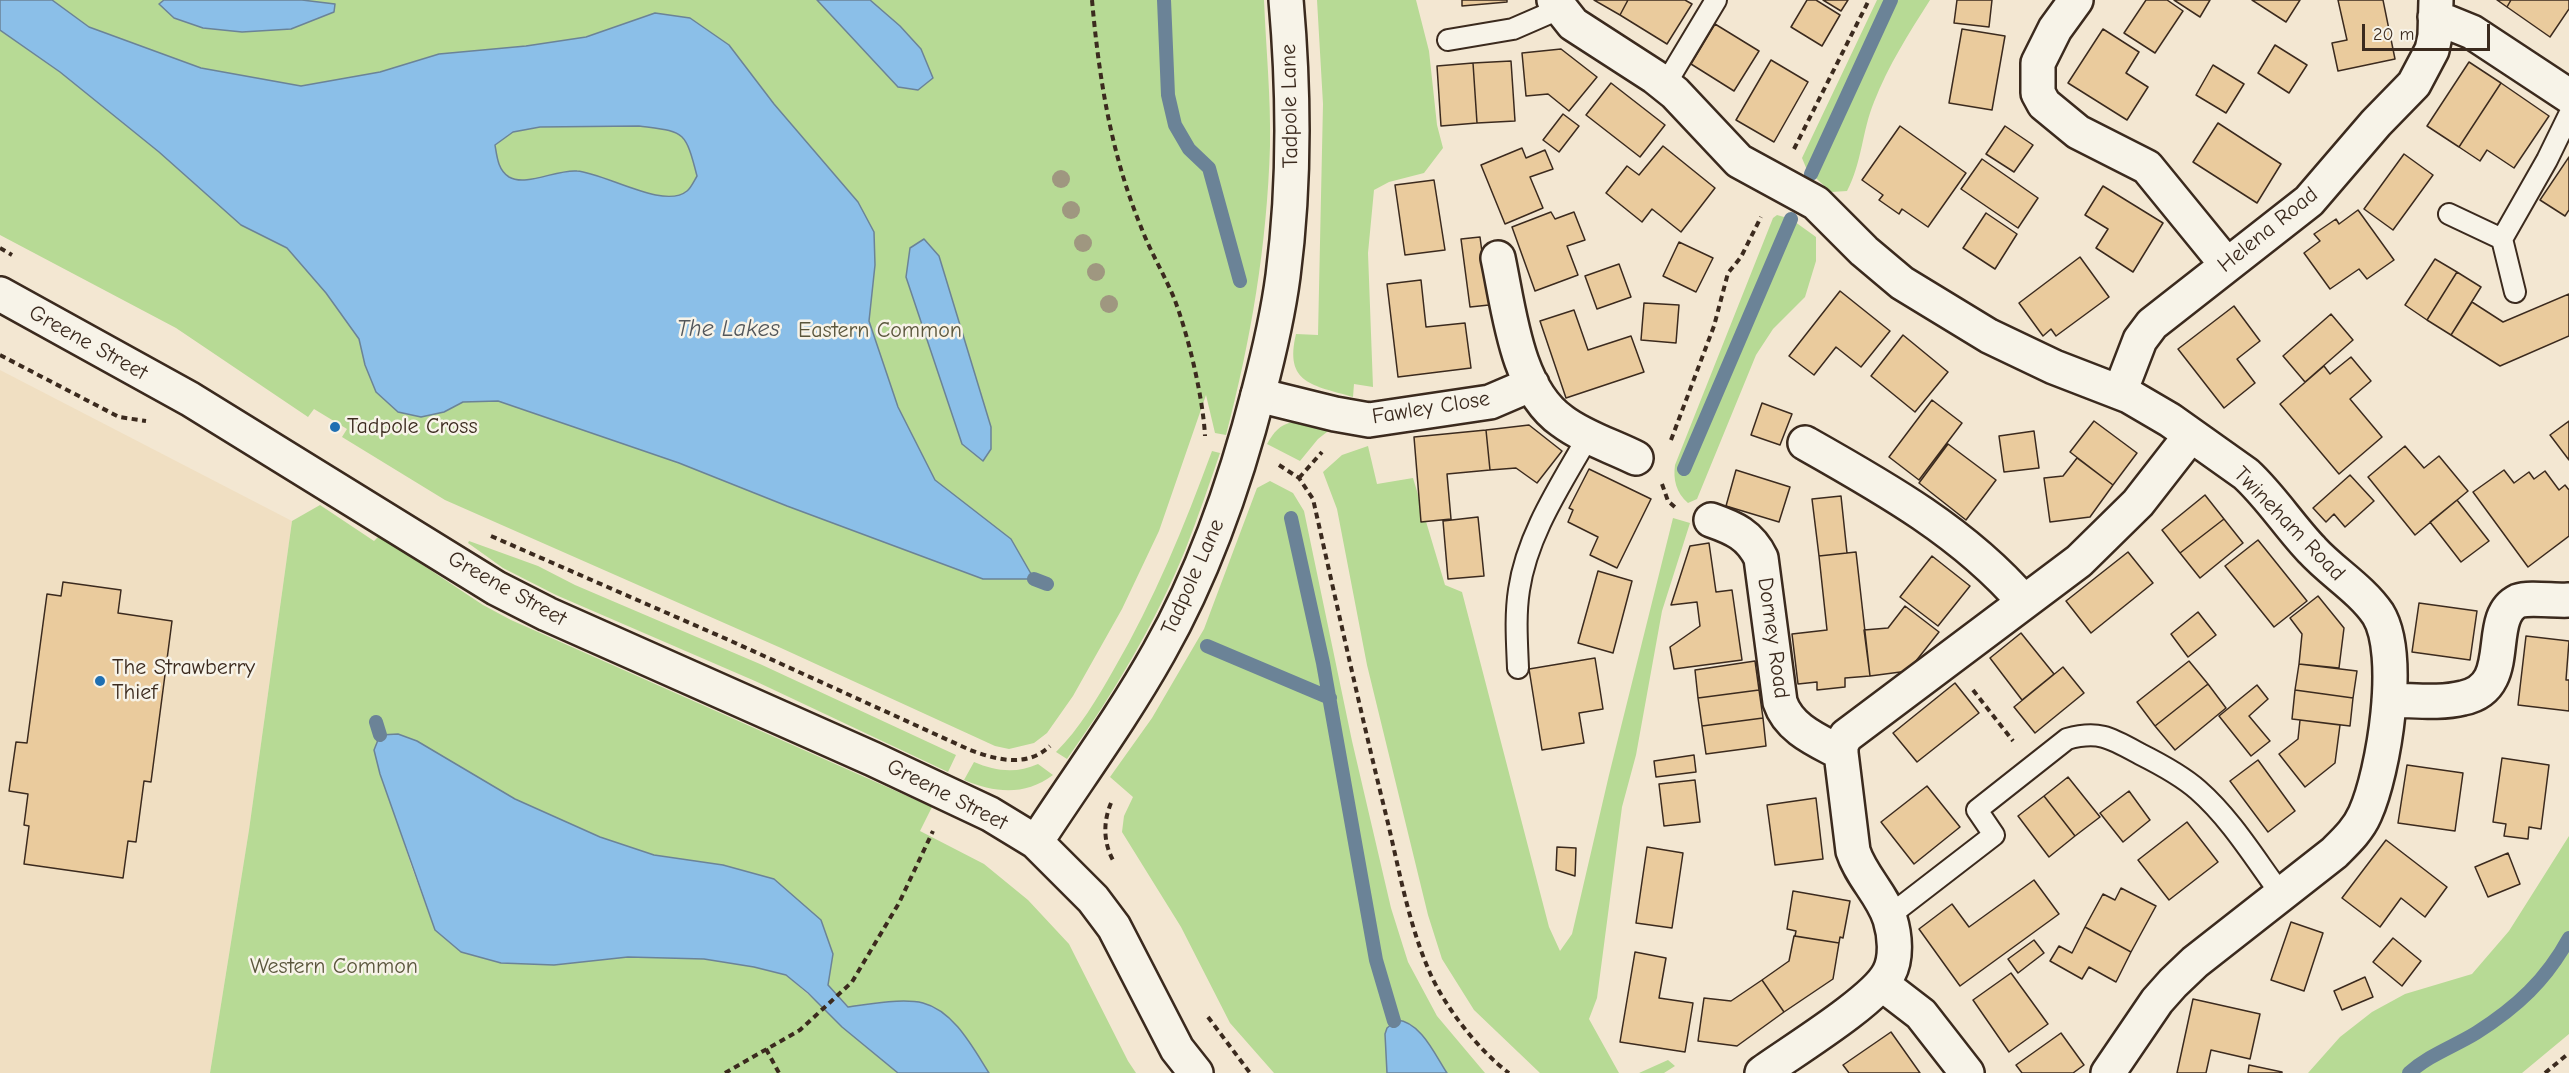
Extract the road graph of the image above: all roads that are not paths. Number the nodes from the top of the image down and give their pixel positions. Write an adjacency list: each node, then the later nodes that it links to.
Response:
1 (1286, 0): 18 (street, Tadpole Lane)
2 (1716, 0): 7 (lane)
3 (2076, 0): 13 (street)
4 (1556, 4): 6 (lane, Twineham Road); 7 (street, Twineham Road)
5 (2436, 9): 8 (street); 13 (street, Helena Road)
6 (1449, 40)
7 (1665, 85): 17 (street, Twineham Road)
8 (2569, 96)
9 (2569, 115): 11 (lane)
10 (2449, 214): 11 (lane)
11 (2502, 239): 14 (lane)
12 (1498, 258): 16 (street)
13 (2227, 265): 17 (street, Helena Road)
14 (2515, 292)
15 (0, 294): 29 (street, Greene Street)
16 (1532, 384): 18 (street, Fawley Close); 19 (street)
17 (2120, 392): 20 (street, Twineham Road)
18 (1258, 395): 29 (street, Tadpole Lane)
19 (1589, 435): 22 (street); 26 (lane)
20 (2191, 435): 25 (street); 27 (street, Twineham Road)
21 (1805, 442): 25 (street)
22 (1648, 468)
23 (1711, 520): 28 (street, Dorney Road)
24 (2569, 600): 27 (street)
25 (2024, 602): 28 (street)
26 (1518, 668)
27 (2389, 700): 30 (street, Twineham Road)
28 (1841, 753): 31 (street)
29 (1036, 842): 33 (street)
30 (2281, 894): 31 (lane); 36 (street, Twineham Road)
31 (1889, 916): 32 (street)
32 (1882, 984): 34 (street); 35 (street)
33 (1196, 1073)
34 (1762, 1073)
35 (1967, 1073)
36 (2108, 1073)

